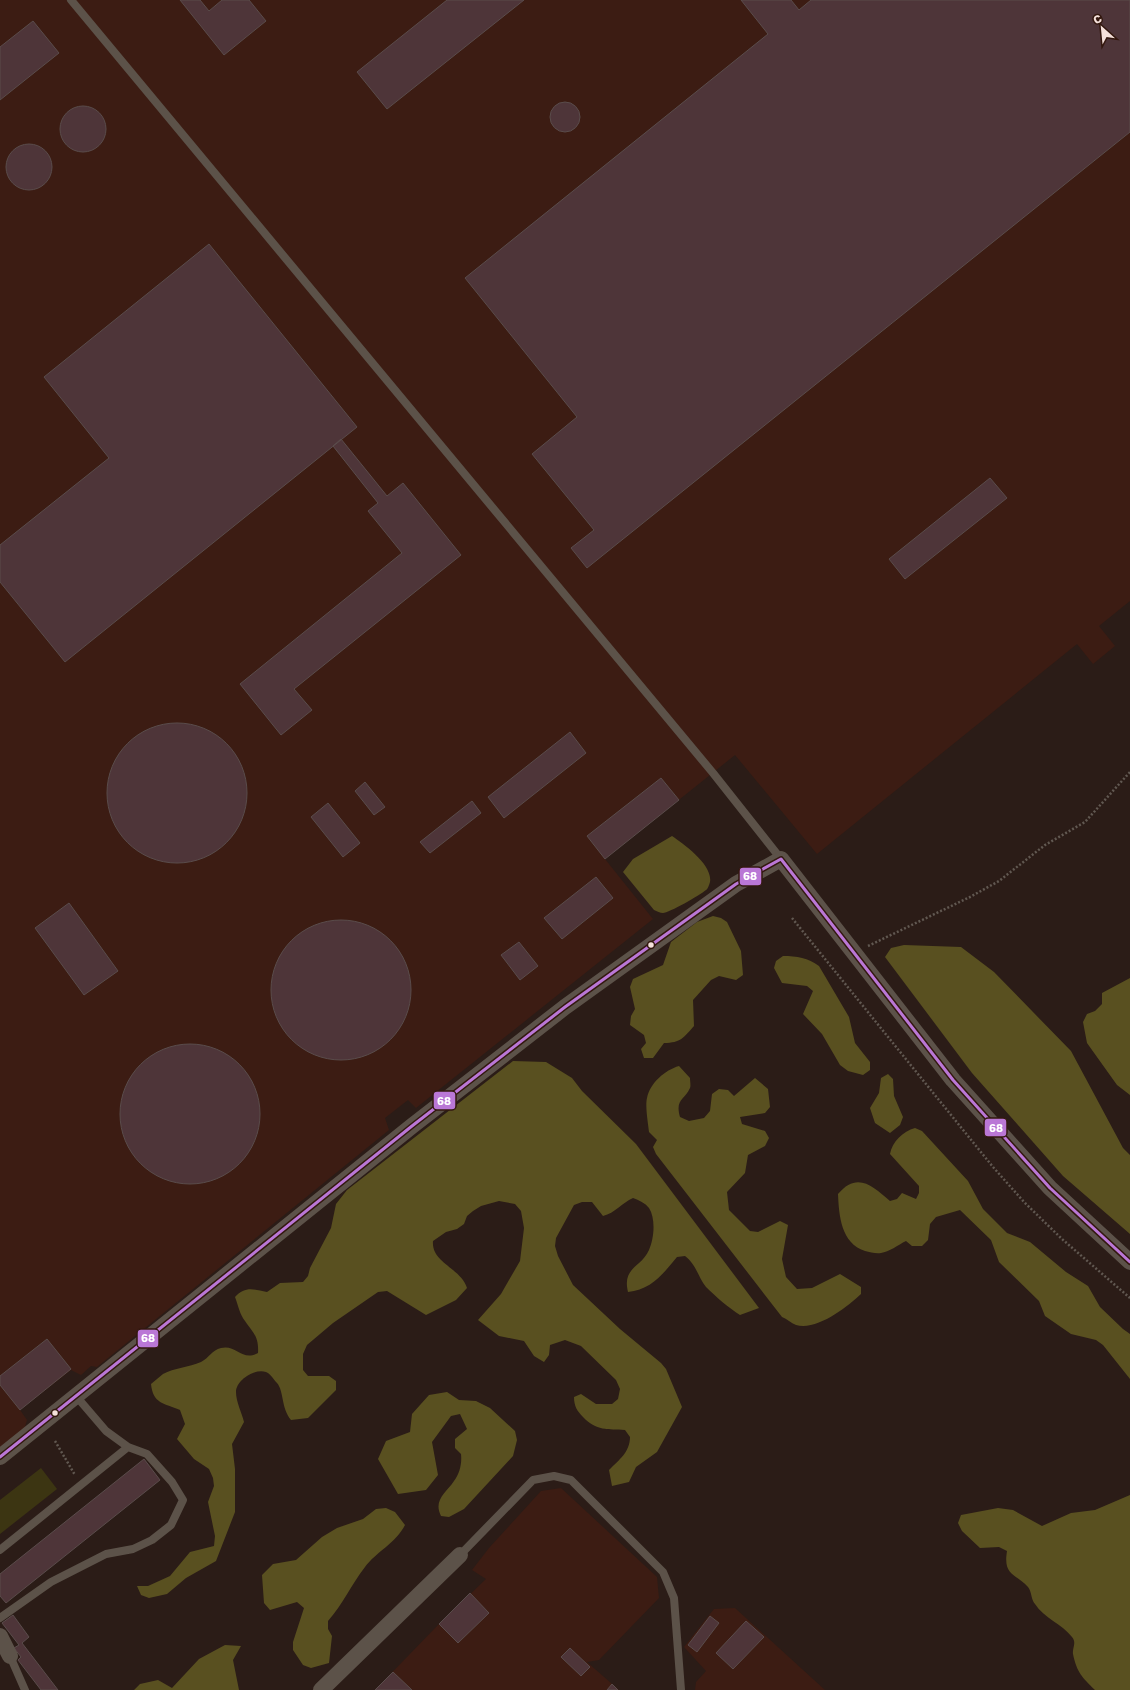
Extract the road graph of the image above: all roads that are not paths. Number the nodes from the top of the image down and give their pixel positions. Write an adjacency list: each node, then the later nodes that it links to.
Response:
1 (71, 0): 2 (lane)
2 (781, 859): 3 (street); 4 (street)
3 (1130, 1262)
4 (76, 1396): 5 (lane); 6 (street)
5 (128, 1447): 7 (lane); 9 (lane)
6 (0, 1457)
7 (0, 1550)
8 (460, 1555): 13 (street); 14 (lane)
9 (0, 1618)
10 (0, 1636): 11 (street)
11 (10, 1656): 12 (lane)
12 (25, 1690)
13 (321, 1690)
14 (681, 1690)

